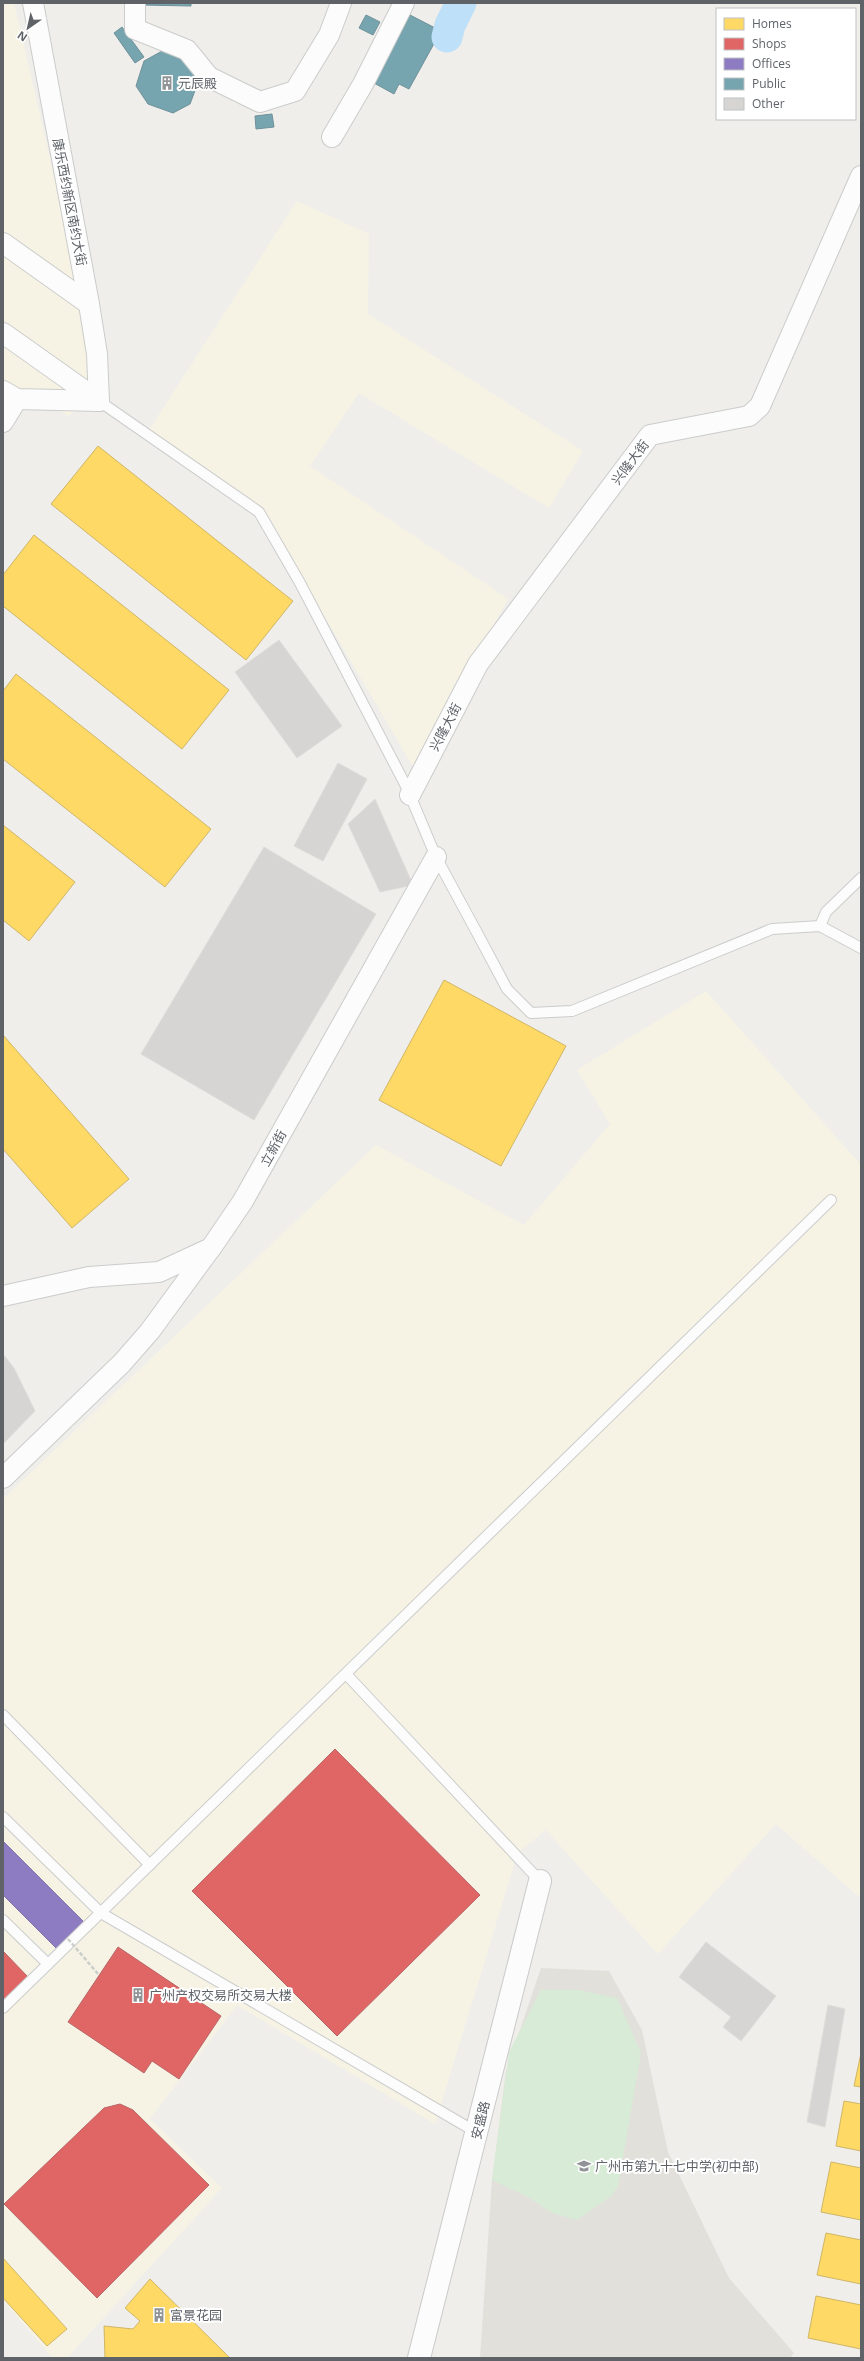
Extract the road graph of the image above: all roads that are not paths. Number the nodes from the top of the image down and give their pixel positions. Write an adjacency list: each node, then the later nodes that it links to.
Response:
1 (33, 3): 8 (street, 康乐西约新区南约大街)
2 (135, 3): 3 (street)
3 (341, 3)
4 (404, 3): 5 (street)
5 (332, 136)
6 (861, 176): 13 (street, 兴隆大街)
7 (3, 243): 8 (street)
8 (90, 304): 11 (street, 康乐西约新区南约大街)
9 (3, 333): 11 (street)
10 (10, 395): 11 (street); 12 (street)
11 (99, 401): 13 (lane)
12 (3, 422)
13 (410, 794): 14 (lane)
14 (436, 857): 16 (lane); 19 (street, 立新街)
15 (861, 878): 16 (lane)
16 (820, 926): 17 (lane)
17 (861, 948)
18 (831, 1200): 22 (lane)
19 (211, 1248): 20 (street); 21 (street, 立新街)
20 (3, 1296)
21 (3, 1478)
22 (346, 1674): 25 (lane); 26 (lane)
23 (3, 1715): 25 (lane)
24 (3, 1817): 27 (lane)
25 (150, 1865): 27 (lane)
26 (540, 1881): 31 (street, 安盛路)
27 (101, 1913): 29 (lane); 31 (lane)
28 (3, 1920): 29 (lane)
29 (48, 1964): 30 (lane)
30 (3, 2008)
31 (476, 2132): 32 (street, 安盛路)
32 (419, 2358)

